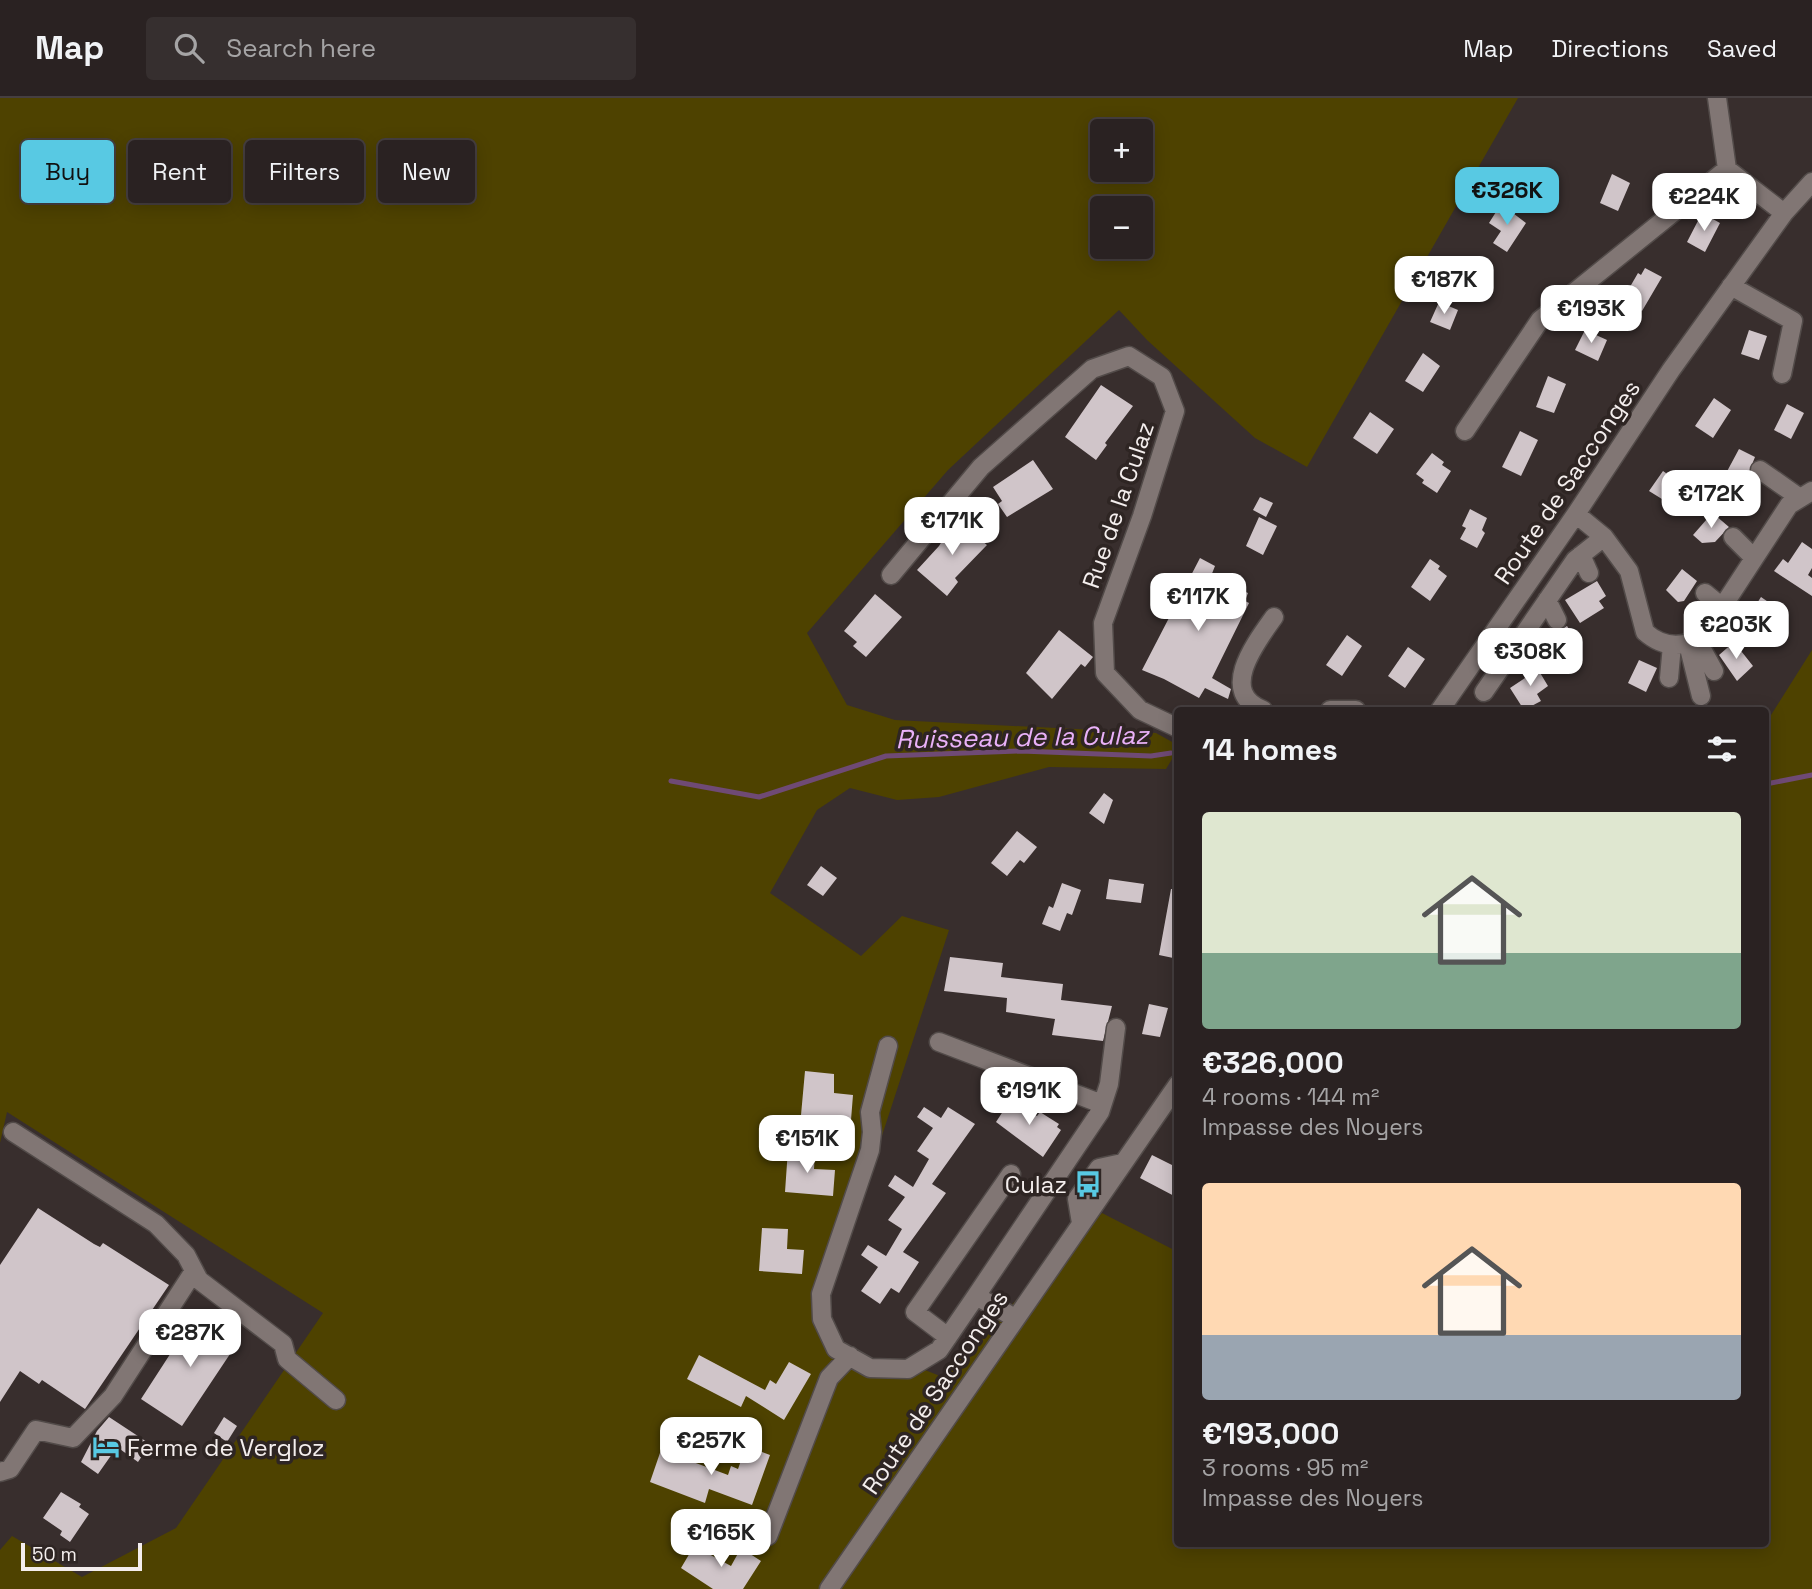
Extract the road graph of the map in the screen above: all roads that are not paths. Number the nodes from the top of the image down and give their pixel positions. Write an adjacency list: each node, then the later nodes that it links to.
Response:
1 (1717, 98): 2 (street)
2 (1727, 169): 4 (street); 7 (street)
3 (1812, 182): 4 (street, Route de Sacconges)
4 (1784, 213): 5 (street, Route de Sacconges)
5 (1731, 286): 6 (street); 10 (street, Route de Sacconges)
6 (1782, 374)
7 (1465, 431)
8 (1760, 470): 9 (street)
9 (1806, 494): 14 (street)
10 (1576, 514): 11 (street); 31 (street, Route de Sacconges)
11 (1604, 537): 13 (street); 23 (street)
12 (1733, 537): 14 (street)
13 (1581, 555): 15 (street); 18 (street)
14 (1754, 558): 19 (street)
15 (1589, 573)
16 (891, 575): 32 (street, Rue de la Culaz)
17 (1705, 593): 19 (street)
18 (1547, 600): 21 (street); 24 (street)
19 (1723, 606): 22 (street); 23 (street)
20 (1274, 617): 30 (street)
21 (1557, 620)
22 (1751, 631)
23 (1686, 643): 26 (street); 27 (street); 29 (street)
24 (1515, 646): 25 (street); 28 (street)
25 (1524, 664)
26 (1714, 671)
27 (1669, 678)
28 (1483, 692)
29 (1701, 696)
30 (1254, 707)
31 (1442, 707)
32 (1174, 726)
33 (1116, 1028): 37 (street)
34 (939, 1042): 37 (street)
35 (888, 1046): 44 (street)
36 (1174, 1090): 49 (street, Route de Sacconges)
37 (1102, 1104): 41 (street)
38 (13, 1132): 40 (street)
39 (1012, 1174): 43 (street)
40 (194, 1271): 45 (street); 46 (street)
41 (976, 1296): 42 (street); 43 (street)
42 (1008, 1314)
43 (948, 1337): 44 (street)
44 (850, 1356): 48 (street)
45 (336, 1400)
46 (5, 1471): 47 (street)
47 (0, 1486)
48 (768, 1536)
49 (829, 1589)

